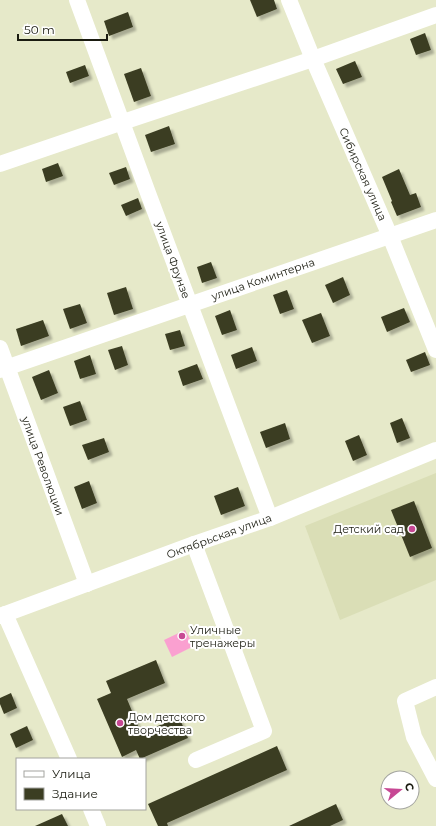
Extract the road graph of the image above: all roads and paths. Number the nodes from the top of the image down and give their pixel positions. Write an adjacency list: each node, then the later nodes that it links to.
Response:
1 (78, 0): 5 (street, улица Фрунзе)
2 (289, 0): 4 (street, Сибирская улица)
3 (436, 15): 4 (street)
4 (313, 59): 5 (street); 8 (street, Сибирская улица)
5 (122, 122): 6 (street); 9 (street, улица Фрунзе)
6 (0, 164)
7 (436, 220): 8 (street, улица Коминтерна)
8 (390, 236): 9 (street, улица Коминтерна); 11 (street, Сибирская улица)
9 (189, 305): 12 (street, улица Коминтерна); 14 (street, улица Фрунзе)
10 (0, 348): 12 (street, улица Революции)
11 (436, 350)
12 (4, 368): 16 (street, улица Революции)
13 (436, 450): 14 (street, Октябрьская улица)
14 (270, 518): 15 (street, Октябрьская улица)
15 (194, 544): 16 (street, Октябрьская улица); 20 (street)
16 (87, 584): 17 (street, Октябрьская улица)
17 (3, 615): 19 (street)
18 (436, 687): 21 (street)
19 (69, 758)
20 (196, 760)
21 (436, 779)
22 (91, 810): 23 (street)
23 (98, 826)

